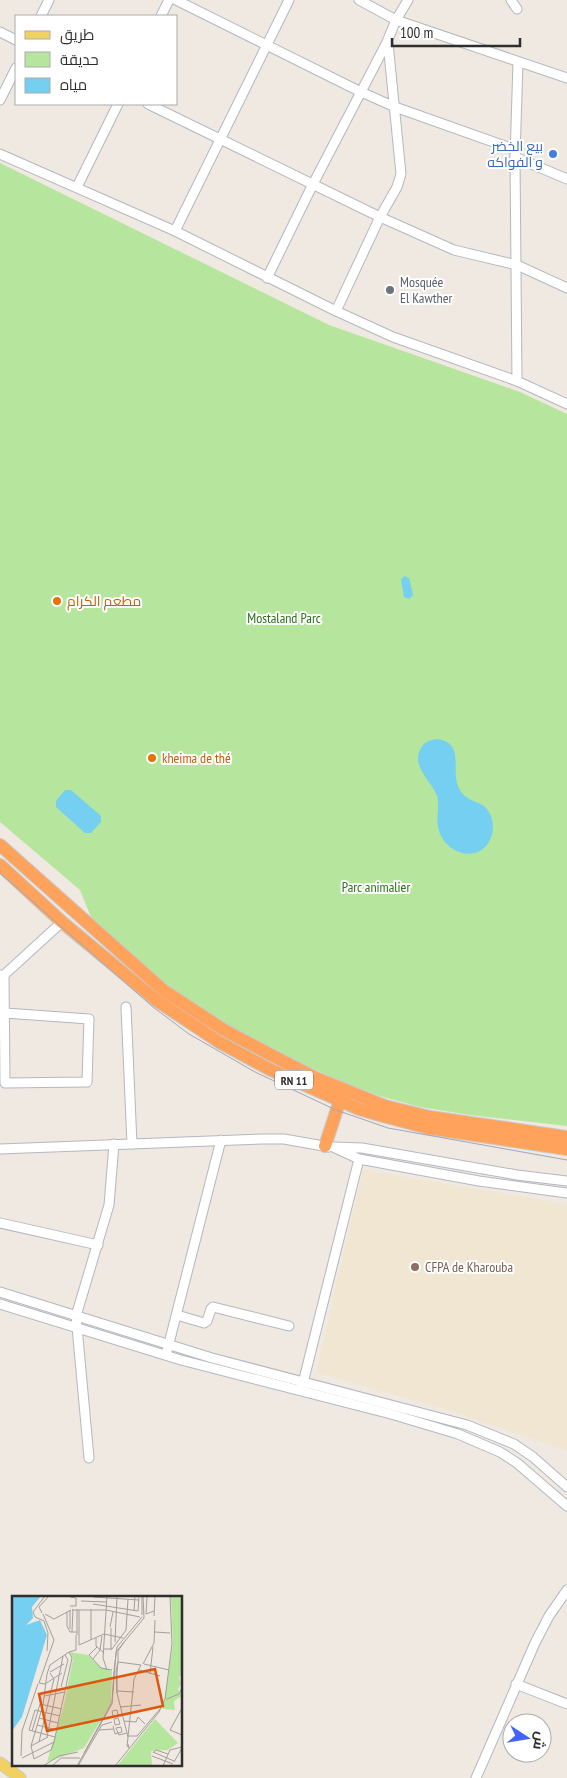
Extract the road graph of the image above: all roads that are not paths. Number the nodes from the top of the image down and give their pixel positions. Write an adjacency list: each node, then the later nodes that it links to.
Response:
1 (49, 0): 9 (street)
2 (169, 0): 10 (street)
3 (176, 0): 15 (street)
4 (289, 0): 15 (street)
5 (359, 0): 11 (street)
6 (408, 0): 11 (street)
7 (511, 0): 8 (street)
8 (517, 8)
9 (42, 15)
10 (162, 15)
11 (396, 20): 14 (street); 16 (street)
12 (0, 32): 13 (street)
13 (15, 40)
14 (388, 42): 19 (street); 23 (street)
15 (267, 45): 19 (street); 24 (street)
16 (518, 62): 18 (street); 25 (street)
17 (15, 70): 20 (street)
18 (567, 78)
19 (361, 92): 23 (street); 28 (street)
20 (0, 100)
21 (118, 105): 29 (street)
22 (150, 105): 24 (street)
23 (395, 107): 25 (street); 30 (street)
24 (221, 139): 28 (street); 31 (street)
25 (516, 153): 27 (street); 32 (street)
26 (0, 154): 29 (street)
27 (567, 179)
28 (313, 184): 30 (street); 33 (street)
29 (77, 187): 31 (street)
30 (380, 217): 32 (street); 35 (street)
31 (175, 231): 33 (street)
32 (517, 265): 34 (street); 36 (street)
33 (267, 278): 35 (street)
34 (567, 288)
35 (336, 311): 36 (street)
36 (517, 381): 37 (street)
37 (566, 401)
38 (0, 845): 45 (highway, RN 11)
39 (0, 865): 40 (highway, RN 11)
40 (62, 922): 41 (street); 44 (highway, RN 11)
41 (2, 975): 43 (street)
42 (126, 1007): 48 (street)
43 (5, 1013): 43 (street)
44 (340, 1100): 49 (highway); 50 (highway, RN 11)
45 (567, 1137)
46 (221, 1140): 48 (street); 49 (street); 59 (street)
47 (114, 1144): 48 (street); 51 (street); 56 (street)
48 (132, 1144)
49 (329, 1147): 52 (street); 53 (street)
50 (567, 1148)
51 (0, 1149)
52 (359, 1159): 54 (street); 65 (street)
53 (567, 1181)
54 (567, 1192)
55 (0, 1223): 56 (street)
56 (98, 1245): 60 (street)
57 (0, 1292): 60 (street)
58 (0, 1304): 62 (street)
59 (176, 1314): 61 (street); 63 (street)
60 (76, 1316): 62 (street); 63 (street)
61 (289, 1326)
62 (78, 1328): 64 (street); 67 (street)
63 (169, 1345): 64 (street); 65 (street)
64 (166, 1356): 66 (street)
65 (303, 1381): 66 (street); 68 (street)
66 (301, 1391): 69 (street)
67 (90, 1458)
68 (567, 1487)
69 (567, 1506)
70 (567, 1590): 71 (street)
71 (516, 1684): 72 (street); 75 (street)
72 (567, 1704)
73 (0, 1763): 74 (main road)
74 (20, 1778)
75 (476, 1778)

